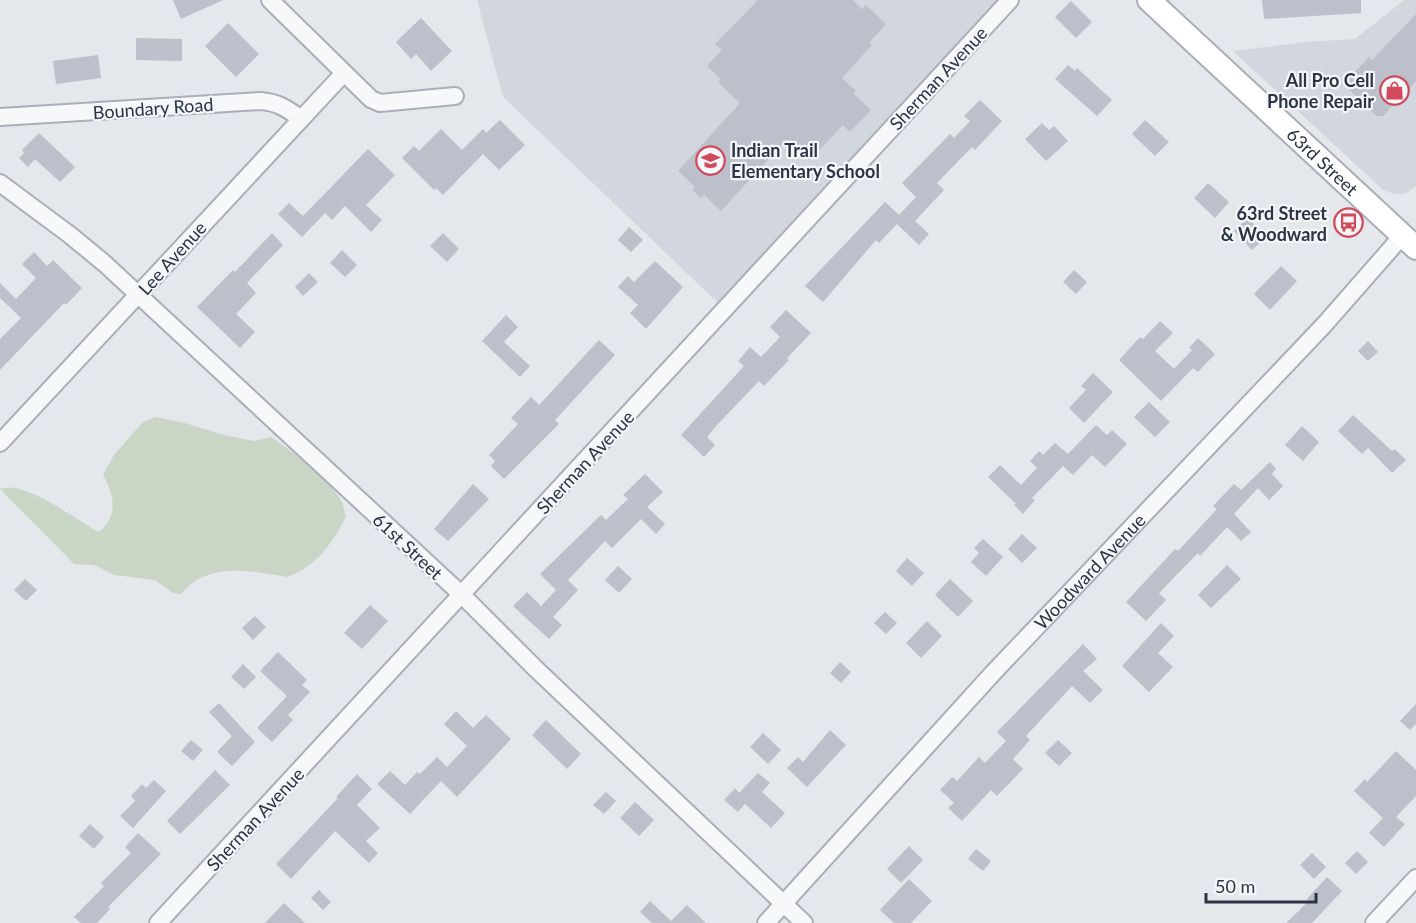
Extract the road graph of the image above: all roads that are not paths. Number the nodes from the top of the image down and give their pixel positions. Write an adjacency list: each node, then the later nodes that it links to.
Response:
1 (270, 0): 4 (street)
2 (1010, 0): 12 (street, Sherman Avenue)
3 (1149, 0): 9 (main road, 63rd Street)
4 (344, 73): 5 (street); 7 (street, Lee Avenue)
5 (455, 96)
6 (0, 117): 7 (street, Boundary Road)
7 (300, 118): 10 (street, Lee Avenue)
8 (0, 183): 10 (street, 61st Street)
9 (1411, 235): 14 (street, Woodward Avenue)
10 (138, 295): 11 (street, Lee Avenue); 12 (street, 61st Street)
11 (0, 443)
12 (462, 595): 14 (street, 61st Street); 15 (street, Sherman Avenue)
13 (1416, 878): 18 (street)
14 (784, 903): 16 (street, Woodward Avenue); 17 (street, 61st Street)
15 (158, 923)
16 (766, 923)
17 (804, 923)
18 (1374, 923)

